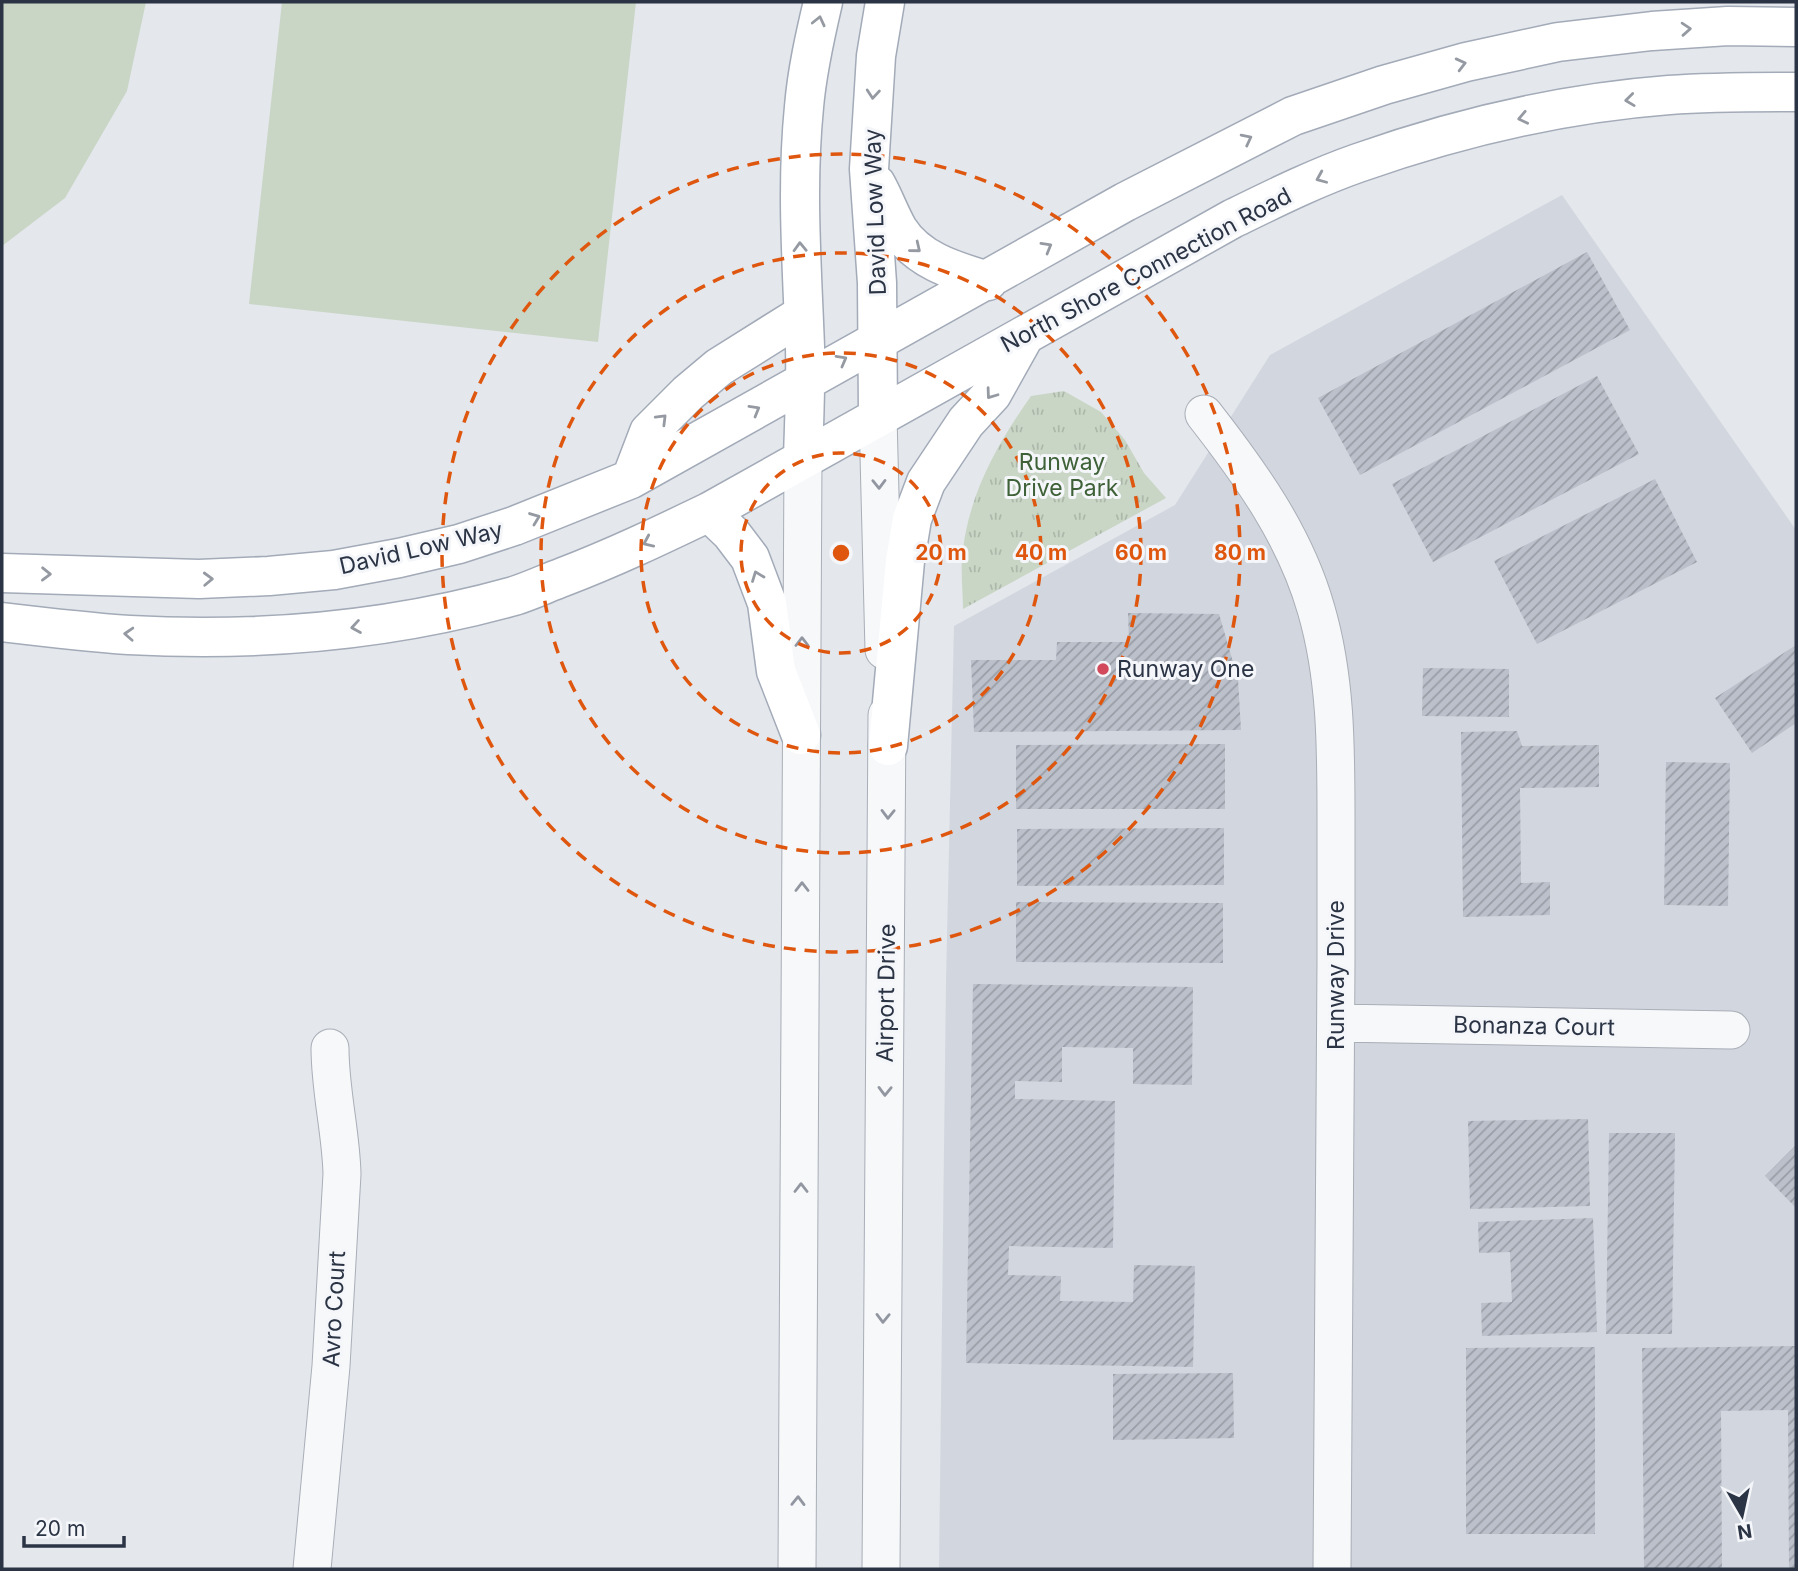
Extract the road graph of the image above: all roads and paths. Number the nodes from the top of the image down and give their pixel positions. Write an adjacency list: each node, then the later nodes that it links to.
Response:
1 (823, 2): 7 (main road, one-way to 1)
2 (885, 2): 5 (main road, David Low Way, one-way to 5)
3 (1796, 27): 6 (main road, one-way to 3)
4 (1796, 92): 8 (main road, North Shore Connection Road, one-way to 8)
5 (869, 169): 6 (main road, one-way to 6); 9 (main road, David Low Way)
6 (988, 281): 9 (main road)
7 (802, 315): 10 (main road); 14 (main road, one-way to 7)
8 (1025, 335): 12 (main road, North Shore Connection Road); 19 (main road, one-way to 19)
9 (878, 340): 10 (main road, David Low Way, one-way to 9); 12 (main road, David Low Way)
10 (805, 381): 13 (main road); 14 (main road, David Low Way, one-way to 10)
11 (1204, 414): 20 (street, Runway Drive)
12 (878, 416): 13 (main road); 19 (street, Airport Drive, one-way to 19)
13 (803, 459): 15 (main road); 18 (street, one-way to 13)
14 (632, 479): 16 (main road, David Low Way, one-way to 14)
15 (709, 512): 17 (main road, one-way to 17); 18 (main road, one-way to 15)
16 (2, 573)
17 (2, 622)
18 (802, 735): 24 (street, one-way to 18)
19 (888, 746): 25 (street, Airport Drive, one-way to 25)
20 (1336, 1023): 21 (street, Bonanza Court); 26 (street, Runway Drive)
21 (1731, 1030)
22 (330, 1048): 23 (street, Avro Court)
23 (312, 1569)
24 (797, 1569)
25 (881, 1569)
26 (1332, 1569)

